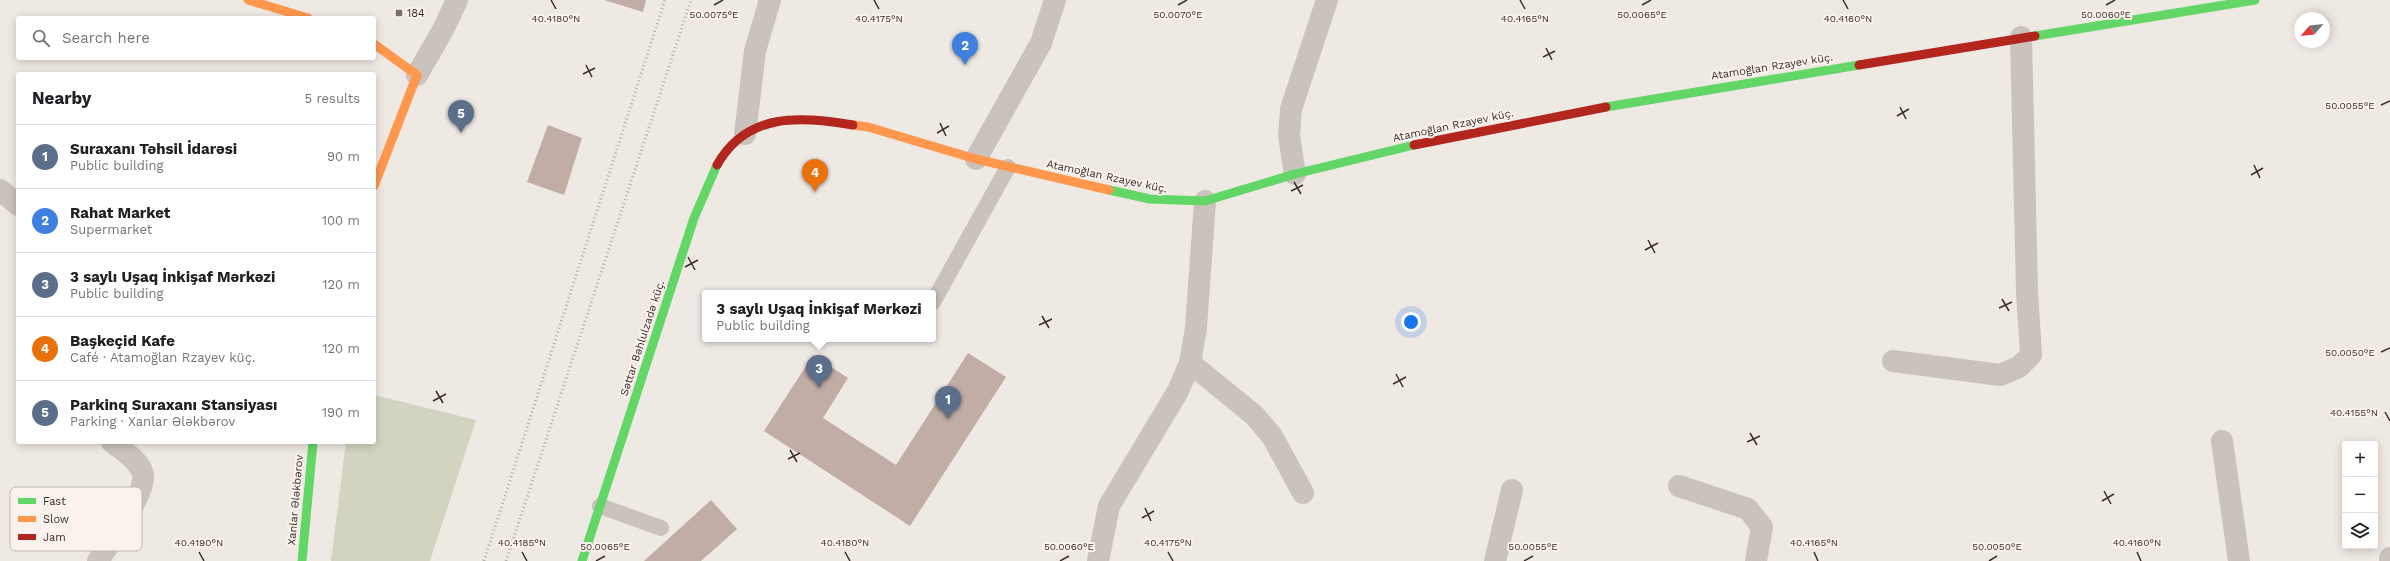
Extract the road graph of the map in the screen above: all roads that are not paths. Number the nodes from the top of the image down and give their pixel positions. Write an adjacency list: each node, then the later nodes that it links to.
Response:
1 (248, 0): 9 (main road)
2 (457, 0): 12 (street)
3 (770, 0): 13 (street)
4 (1055, 0): 14 (street)
5 (1326, 0): 16 (street)
6 (2176, 0): 8 (main road)
7 (2255, 0): 8 (main road, Atamoğlan Rzayev küç.)
8 (2175, 14): 10 (main road, Atamoğlan Rzayev küç.)
9 (301, 16)
10 (2021, 37): 16 (main road, Atamoğlan Rzayev küç.); 22 (street)
11 (376, 45): 12 (main road)
12 (417, 75): 17 (main road)
13 (745, 134): 14 (main road, Atamoğlan Rzayev küç.); 31 (main road, Səttar Bəhlulzadə küç.)
14 (976, 159): 15 (main road, Atamoğlan Rzayev küç.)
15 (1008, 167): 19 (main road, Atamoğlan Rzayev küç.); 21 (lane)
16 (1295, 174): 19 (main road, Atamoğlan Rzayev küç.)
17 (376, 181)
18 (0, 190): 20 (street)
19 (1205, 201): 23 (street)
20 (16, 203)
21 (936, 297)
22 (1892, 361)
23 (1190, 364): 30 (street); 37 (street)
24 (2222, 441): 40 (street)
25 (115, 444): 28 (street)
26 (313, 444): 35 (main road, Xanlar Ələkbərov)
27 (1679, 486): 39 (street)
28 (142, 489)
29 (1512, 490): 38 (street)
30 (1303, 493)
31 (600, 506): 32 (lane); 36 (main road, Səttar Bəhlulzadə küç.)
32 (661, 528)
33 (104, 551): 34 (street)
34 (98, 561)
35 (302, 561)
36 (582, 561)
37 (1098, 561)
38 (1495, 561)
39 (1756, 561)
40 (2239, 561)

